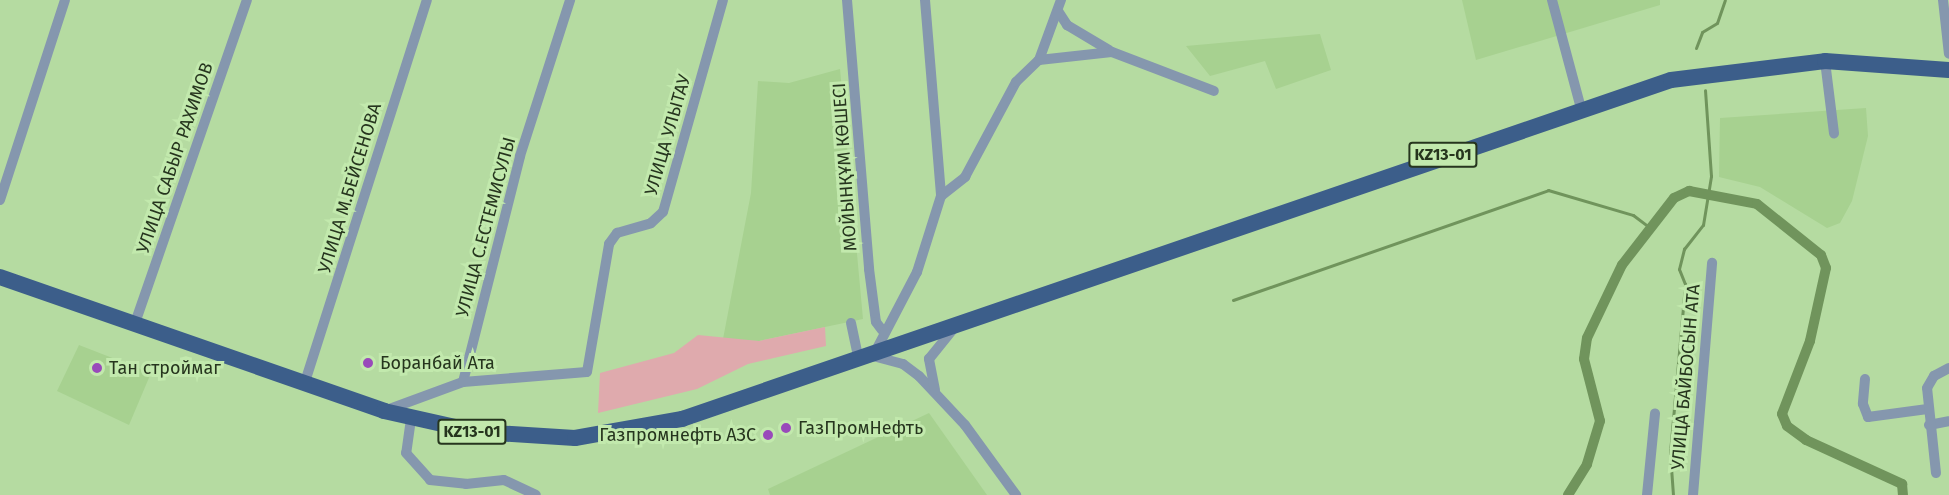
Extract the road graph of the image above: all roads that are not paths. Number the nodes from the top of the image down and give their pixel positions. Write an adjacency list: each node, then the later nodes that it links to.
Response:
1 (65, 0): 20 (street)
2 (247, 0): 24 (street, УЛИЦА САБЫР РАХИМОВ)
3 (427, 0): 31 (street, УЛИЦА М.БЕЙСЕНОВА)
4 (570, 0): 30 (street, УЛИЦА С.ЕСТЕМИСУЛЫ)
5 (723, 0): 30 (street, УЛИЦА УЛЫТАУ)
6 (847, 0): 26 (street, МОЙЫНҚҰМ КӨШЕСІ)
7 (925, 0): 19 (street)
8 (1552, 0): 17 (street)
9 (1943, 0): 12 (street)
10 (1060, 5): 11 (street); 13 (street)
11 (1112, 52): 13 (street); 16 (street)
12 (1949, 54)
13 (1039, 60): 19 (street)
14 (1825, 61): 15 (highway, KZ13-01); 17 (highway, KZ13-01); 18 (street)
15 (1949, 70)
16 (1214, 91)
17 (1581, 108): 25 (highway, KZ13-01)
18 (1834, 133)
19 (941, 196): 26 (street)
20 (0, 200)
21 (1712, 262): 44 (street, УЛИЦА БАЙБОСЫН АТА)
22 (0, 277): 24 (highway, KZ13-01)
23 (851, 323): 27 (street)
24 (134, 326): 31 (highway, KZ13-01)
25 (953, 329): 27 (highway, KZ13-01); 32 (street)
26 (882, 330): 27 (street)
27 (866, 358): 32 (street); 36 (highway, KZ13-01)
28 (1949, 368): 33 (street)
29 (1865, 379): 33 (street)
30 (463, 382): 34 (street)
31 (304, 386): 34 (highway, KZ13-01)
32 (936, 393): 42 (street)
33 (1927, 409): 38 (street)
34 (384, 411): 36 (highway, KZ13-01)
35 (1655, 413): 43 (street)
36 (411, 419): 40 (street)
37 (1949, 421): 38 (street)
38 (1929, 425): 39 (street)
39 (1936, 473)
40 (525, 492): 41 (street)
41 (536, 495)
42 (1016, 495)
43 (1647, 495)
44 (1693, 495)

